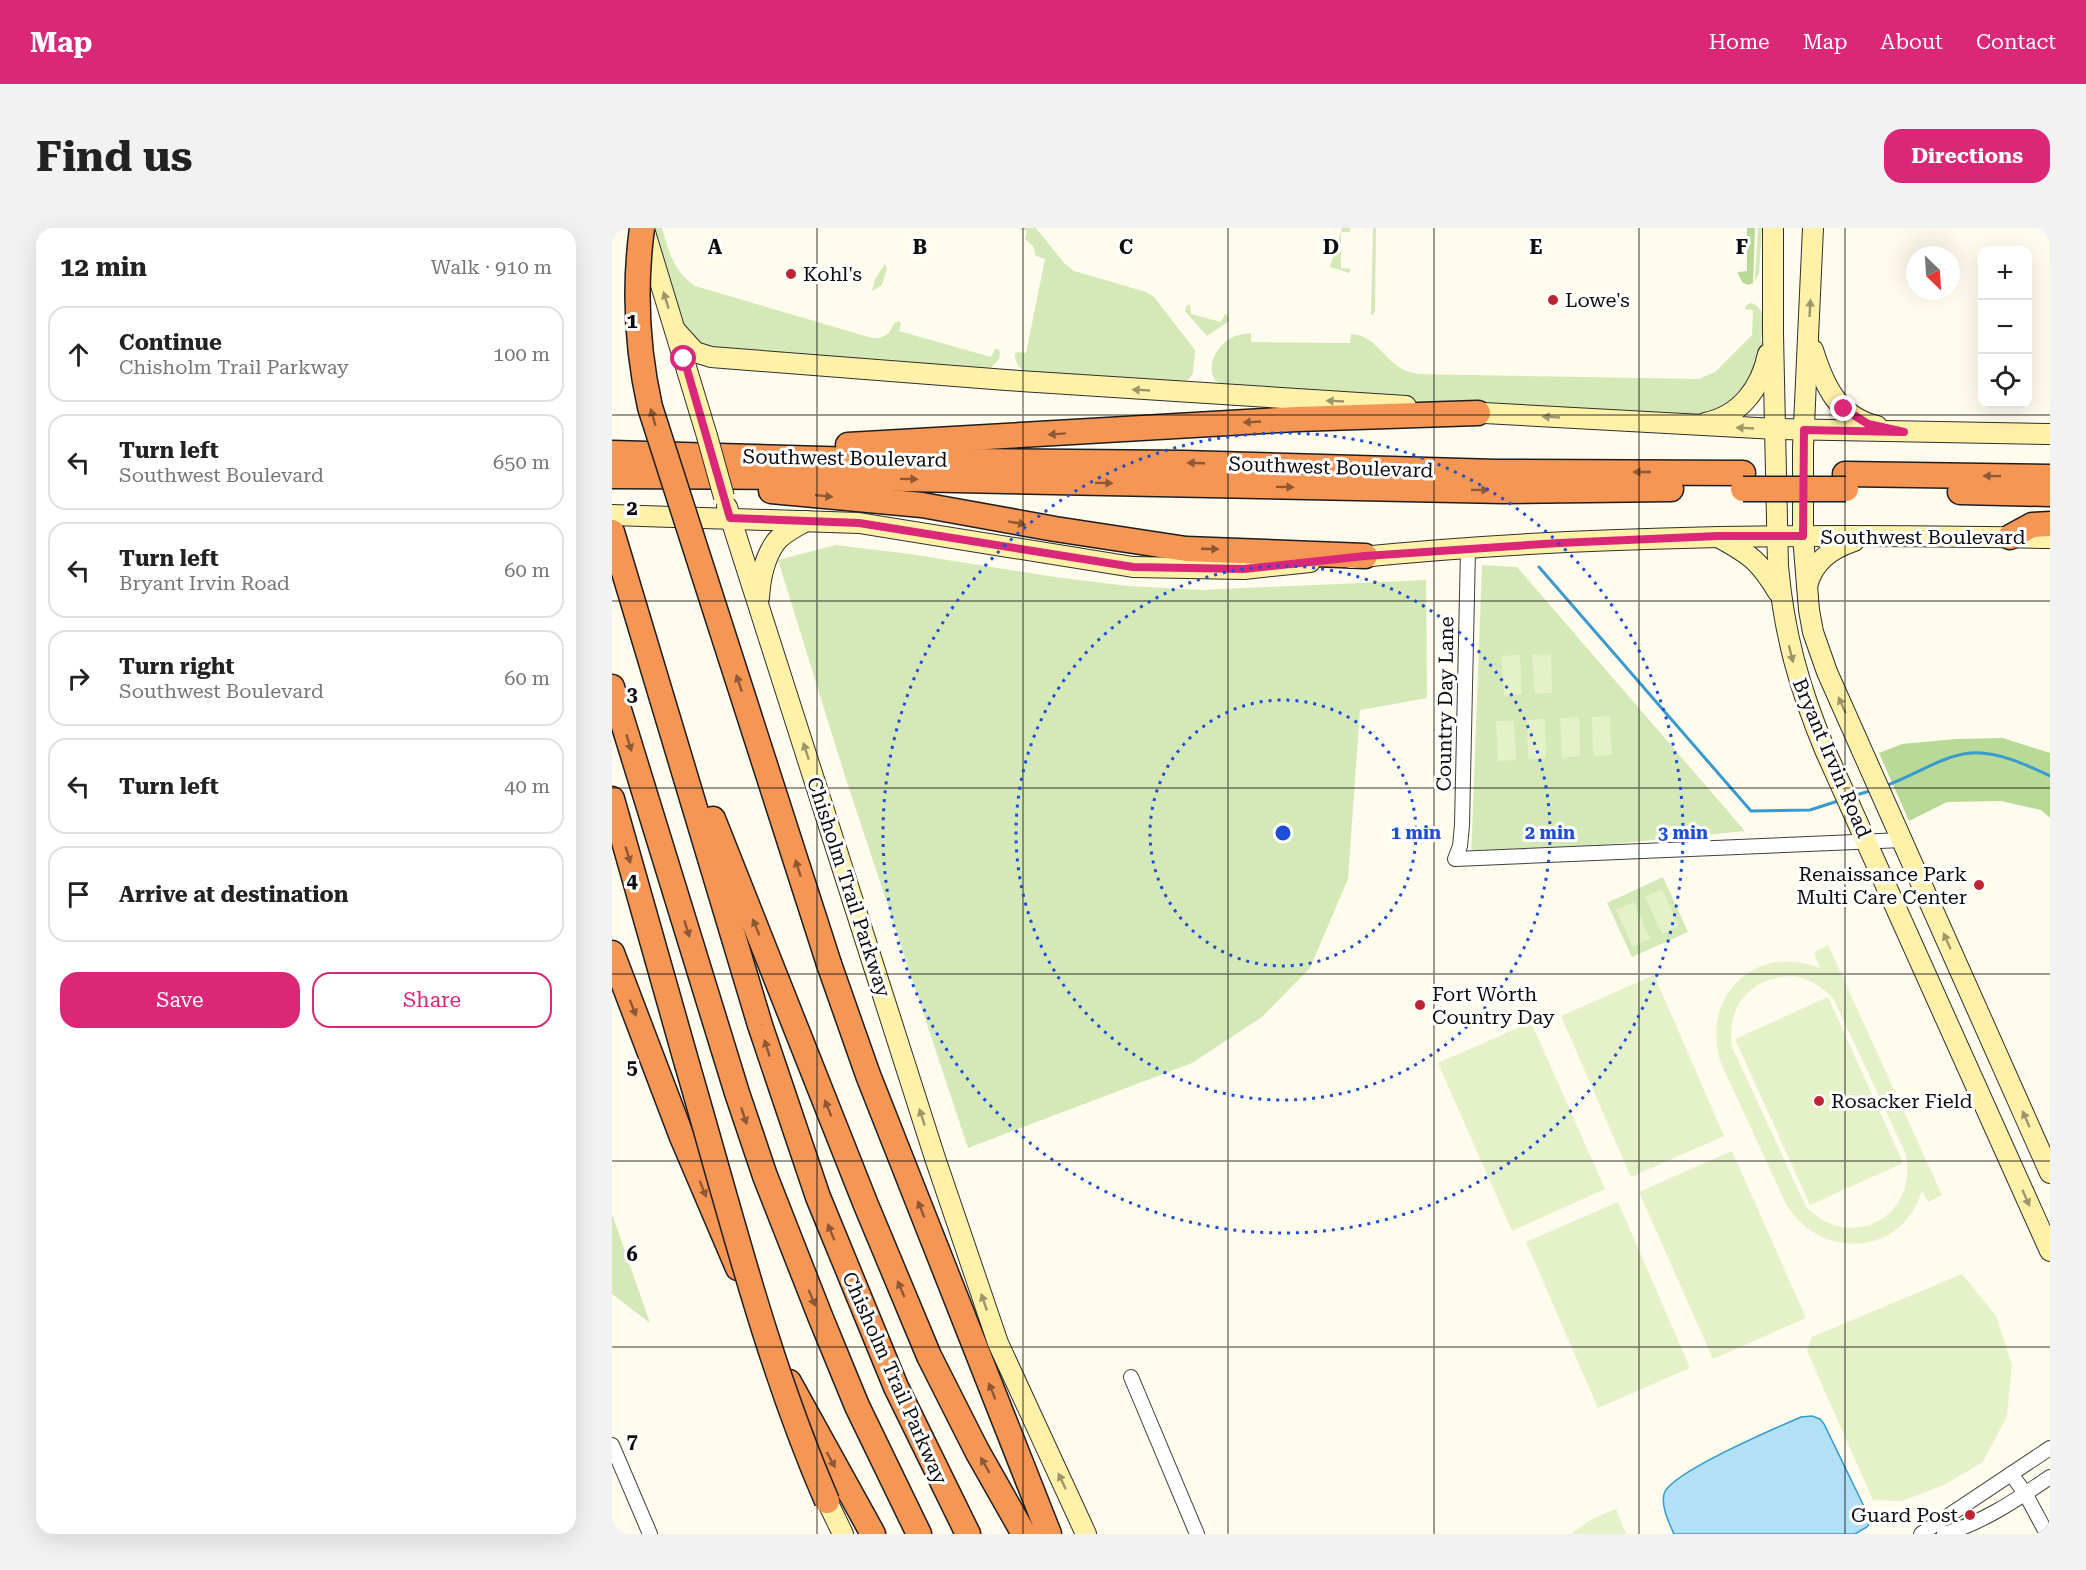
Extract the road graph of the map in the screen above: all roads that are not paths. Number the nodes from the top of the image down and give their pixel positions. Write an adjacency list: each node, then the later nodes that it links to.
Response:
1 (643, 228): 4 (main road, Chisholm Trail Parkway, one-way to 1); 54 (highway, one-way to 1, bridge)
2 (1773, 228): 5 (main road, Bryant Irvin Road)
3 (1814, 228): 6 (main road, Bryant Irvin Road, one-way to 3)
4 (675, 330): 7 (main road, one-way to 4); 22 (main road, Chisholm Trail Parkway, bridge)
5 (1773, 334): 8 (main road); 9 (main road, Bryant Irvin Road)
6 (1809, 338): 10 (main road, Bryant Irvin Road); 11 (main road)
7 (1478, 413): 8 (main road, one-way to 7); 14 (highway, one-way to 14)
8 (1697, 425): 9 (main road, one-way to 8)
9 (1776, 429): 10 (main road); 29 (main road, Bryant Irvin Road)
10 (1804, 430): 11 (main road); 27 (main road, Bryant Irvin Road)
11 (1904, 432): 12 (main road)
12 (2050, 434)
13 (612, 453): 14 (highway, Southwest Boulevard)
14 (735, 456): 18 (highway, Southwest Boulevard, one-way to 14)
15 (612, 476): 17 (highway, Southwest Boulevard)
16 (2050, 477): 19 (highway, Southwest Boulevard, one-way to 19)
17 (640, 478): 18 (highway, Southwest Boulevard, one-way to 18); 33 (highway, one-way to 33)
18 (1743, 481): 19 (highway, Southwest Boulevard)
19 (1846, 482): 20 (highway, Southwest Boulevard)
20 (2050, 494)
21 (612, 515): 22 (main road, Southwest Boulevard)
22 (730, 518): 23 (main road, Southwest Boulevard); 36 (main road, Chisholm Trail Parkway)
23 (806, 521): 33 (main road, Southwest Boulevard); 36 (main road)
24 (2050, 524): 30 (highway)
25 (612, 532): 38 (highway, Chisholm Trail Parkway)
26 (1718, 536): 29 (main road, Southwest Boulevard); 32 (main road, Southwest Boulevard); 35 (main road)
27 (1803, 536): 28 (main road, Southwest Boulevard); 29 (main road, Southwest Boulevard); 34 (main road, Bryant Irvin Road)
28 (1870, 536): 30 (main road, Southwest Boulevard); 34 (main road)
29 (1777, 537): 35 (main road, Bryant Irvin Road)
30 (2010, 537): 31 (main road, Southwest Boulevard)
31 (2050, 538)
32 (1468, 549): 33 (main road, Southwest Boulevard); 41 (street, Country Day Lane)
33 (1365, 556)
34 (1806, 589): 40 (main road, Bryant Irvin Road, one-way to 34)
35 (1781, 597): 41 (main road, Bryant Irvin Road, one-way to 41)
36 (759, 607): 60 (main road, Chisholm Trail Parkway, one-way to 36)
37 (612, 687): 58 (highway, one-way to 58)
38 (659, 690): 54 (highway, one-way to 38); 59 (highway, Chisholm Trail Parkway, one-way to 38)
39 (612, 799): 53 (highway, one-way to 53, bridge)
40 (1903, 840): 41 (street); 43 (main road, Bryant Irvin Road, one-way to 40)
41 (1867, 841): 44 (main road, Bryant Irvin Road)
42 (612, 953): 57 (highway, one-way to 57)
43 (1981, 1016): 44 (main road); 45 (main road, Bryant Irvin Road, one-way to 43)
44 (1951, 1030): 46 (main road, Bryant Irvin Road, one-way to 46)
45 (2050, 1173)
46 (2050, 1251)
47 (1131, 1377): 61 (street)
48 (612, 1445): 55 (street)
49 (2050, 1448): 50 (street)
50 (2011, 1474): 52 (street); 62 (street)
51 (2050, 1478): 52 (street)
52 (2025, 1493): 63 (street); 64 (street)
53 (827, 1501): 56 (main road)
54 (1039, 1530)
55 (650, 1534)
56 (843, 1534)
57 (873, 1534)
58 (919, 1534)
59 (968, 1534)
60 (1086, 1534)
61 (1197, 1534)
62 (1921, 1534)
63 (1944, 1534)
64 (2047, 1534)

